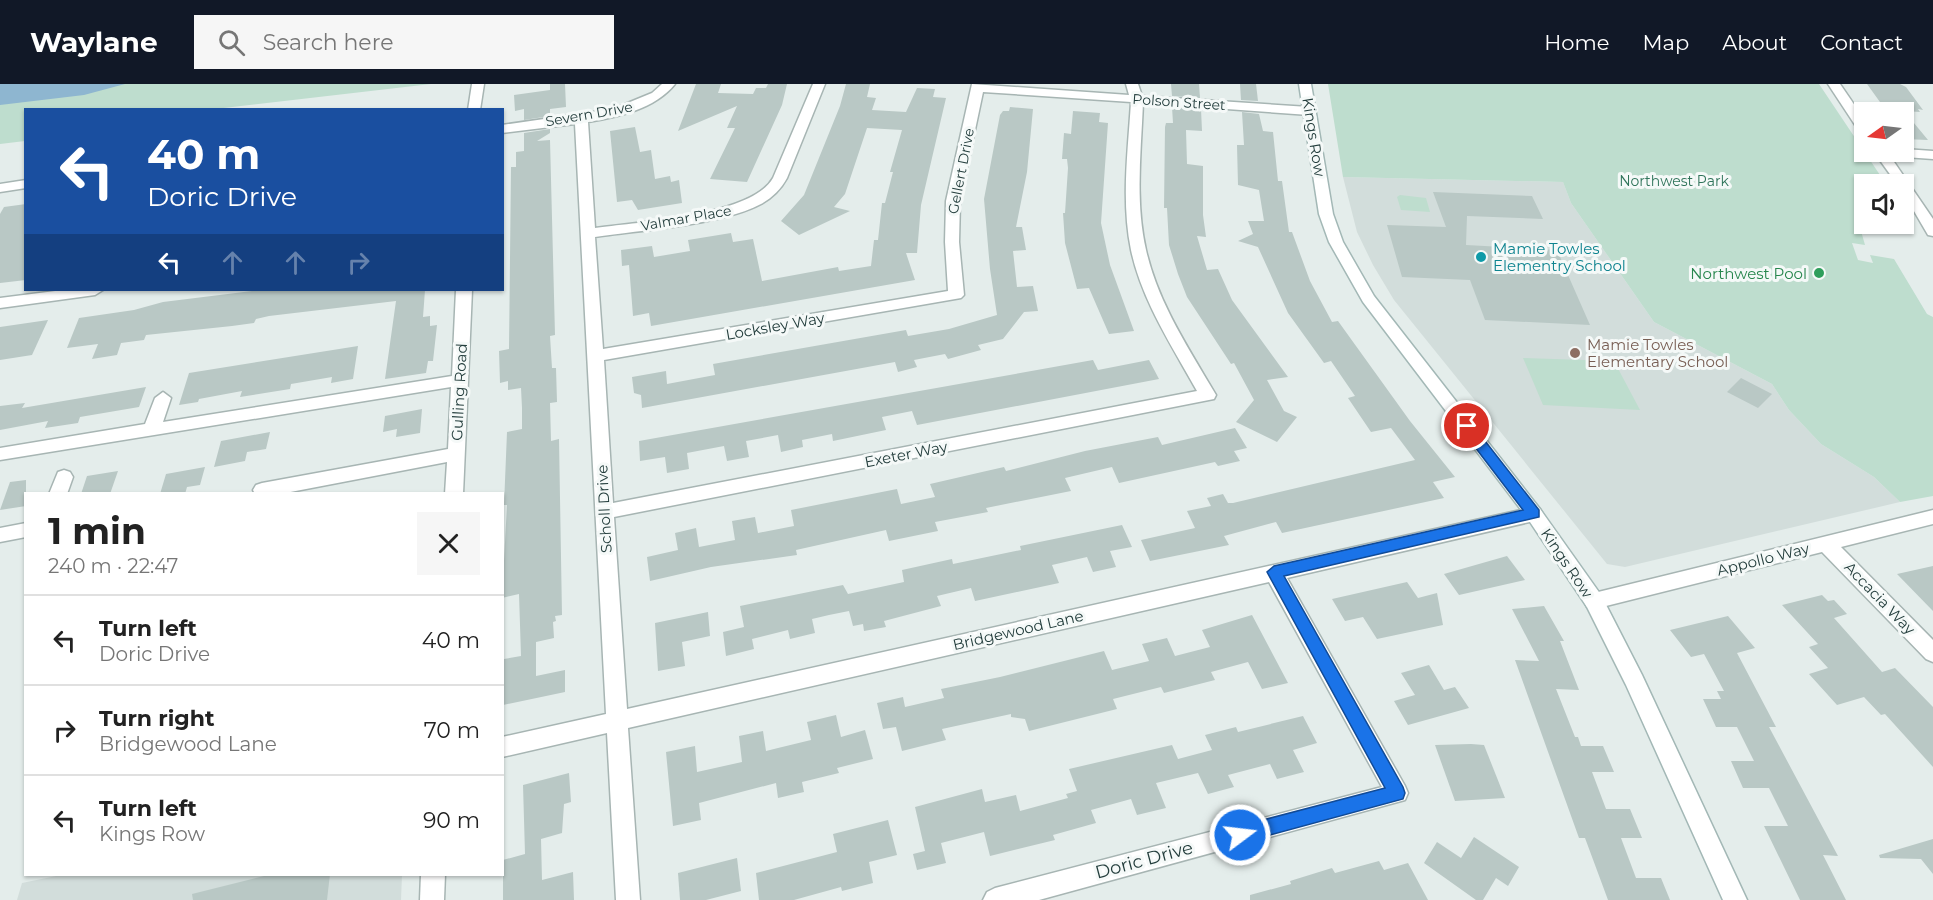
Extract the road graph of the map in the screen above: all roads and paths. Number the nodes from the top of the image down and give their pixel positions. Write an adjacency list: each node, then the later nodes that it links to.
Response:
1 (478, 84): 9 (street)
2 (669, 84): 12 (street, Severn Drive)
3 (819, 84): 20 (street, Valmar Place)
4 (1132, 84): 8 (street)
5 (1305, 84): 10 (street, Kings Row)
6 (1834, 84): 11 (street)
7 (978, 86): 8 (street, Polson Street); 23 (street, Gellert Drive)
8 (1137, 99): 10 (street, Polson Street); 33 (street, Exeter Way)
9 (474, 108)
10 (1309, 111): 34 (street, Kings Row)
11 (1854, 113)
12 (581, 117): 13 (street, Severn Drive); 20 (street, Scholl Drive)
13 (504, 129)
14 (1914, 154): 15 (street)
15 (1933, 155)
16 (1888, 162): 19 (street)
17 (24, 184): 18 (street)
18 (0, 188)
19 (1933, 232)
20 (587, 234): 25 (street, Scholl Drive)
21 (88, 291): 24 (street)
22 (464, 291): 26 (street, Gulling Road)
23 (956, 295): 25 (street, Locksley Way)
24 (0, 303)
25 (595, 356): 33 (street, Scholl Drive)
26 (460, 380): 28 (street); 30 (street, Gulling Road)
27 (163, 398): 28 (street)
28 (151, 430): 29 (street)
29 (0, 454)
30 (456, 454): 31 (street); 32 (street, Gulling Road)
31 (262, 490)
32 (454, 492)
33 (604, 512): 42 (street, Scholl Drive)
34 (1534, 514): 39 (street, Bridgewood Lane); 40 (street, Kings Row)
35 (1933, 517): 38 (street, Appollo Way)
36 (24, 531): 37 (street)
37 (0, 535)
38 (1826, 544): 40 (street, Appollo Way); 41 (street, Accacia Way)
39 (1274, 572): 42 (street, Bridgewood Lane); 47 (street, Doric Drive)
40 (1593, 601): 48 (street, Kings Row)
41 (1933, 653)
42 (616, 721): 43 (street, Bridgewood Lane); 46 (street, Scholl Drive)
43 (504, 747)
44 (433, 876): 45 (street)
45 (432, 900)
46 (628, 900)
47 (995, 900)
48 (1735, 900)

